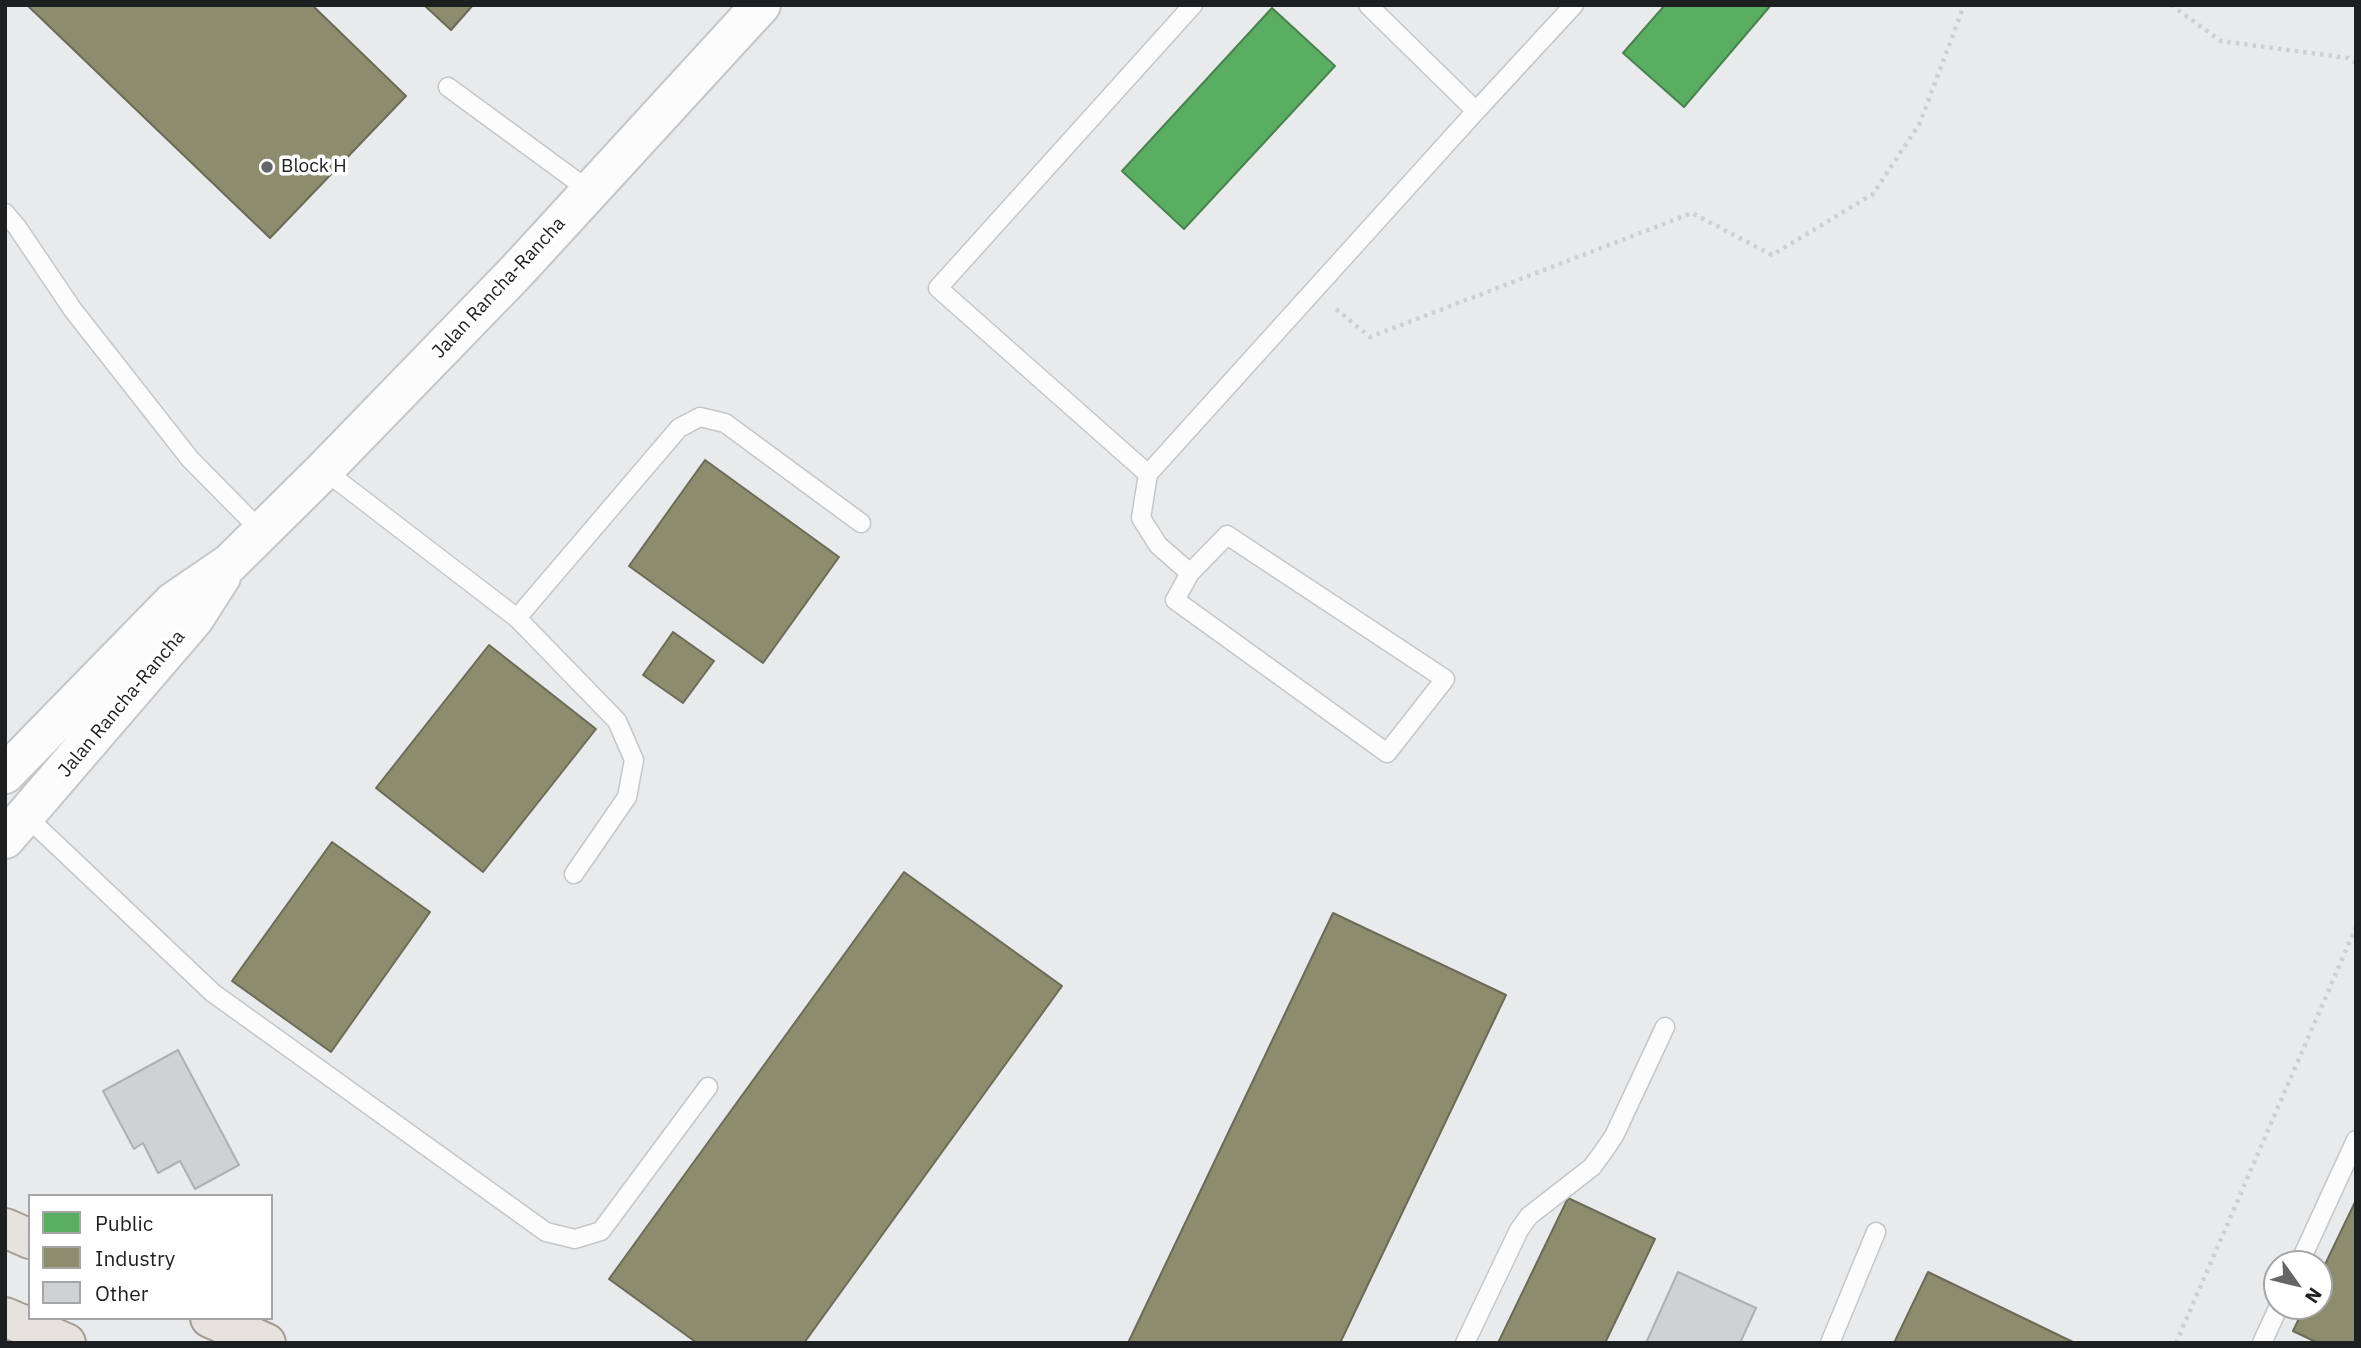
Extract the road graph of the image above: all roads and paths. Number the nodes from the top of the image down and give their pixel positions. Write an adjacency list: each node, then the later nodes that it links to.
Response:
1 (761, 5): 10 (main road, Jalan Rancha-Rancha)
2 (1193, 5): 14 (lane)
3 (1368, 5): 9 (lane)
4 (1574, 5): 9 (lane)
5 (1964, 5): 12 (path)
6 (2171, 5): 7 (path)
7 (2356, 62)
8 (448, 87): 10 (lane)
9 (1476, 111): 12 (lane)
10 (590, 191): 13 (main road, Jalan Rancha-Rancha)
11 (5, 213): 16 (lane)
12 (1314, 290): 14 (lane)
13 (324, 470): 16 (main road, Jalan Rancha-Rancha); 19 (lane)
14 (1148, 474): 18 (lane)
15 (861, 523): 19 (lane)
16 (263, 533): 17 (main road, Jalan Rancha-Rancha)
17 (230, 563): 20 (main road, Jalan Rancha-Rancha); 21 (main road, Jalan Rancha-Rancha)
18 (1190, 573): 18 (lane)
19 (517, 618): 22 (lane)
20 (5, 774)
21 (16, 828): 25 (lane)
22 (574, 874)
23 (2356, 927): 41 (path)
24 (1665, 1027): 39 (lane)
25 (708, 1087)
26 (2356, 1140): 30 (lane)
27 (5, 1228): 29 (main road)
28 (1876, 1232): 40 (lane)
29 (28, 1238)
30 (2305, 1250)
31 (5, 1300): 33 (main road)
32 (5, 1317): 37 (main road)
33 (28, 1317)
34 (31, 1320): 37 (main road)
35 (214, 1320): 38 (main road)
36 (2273, 1320): 42 (lane)
37 (54, 1337)
38 (266, 1343)
39 (1465, 1343)
40 (1830, 1343)
41 (2176, 1343)
42 (2263, 1343)

